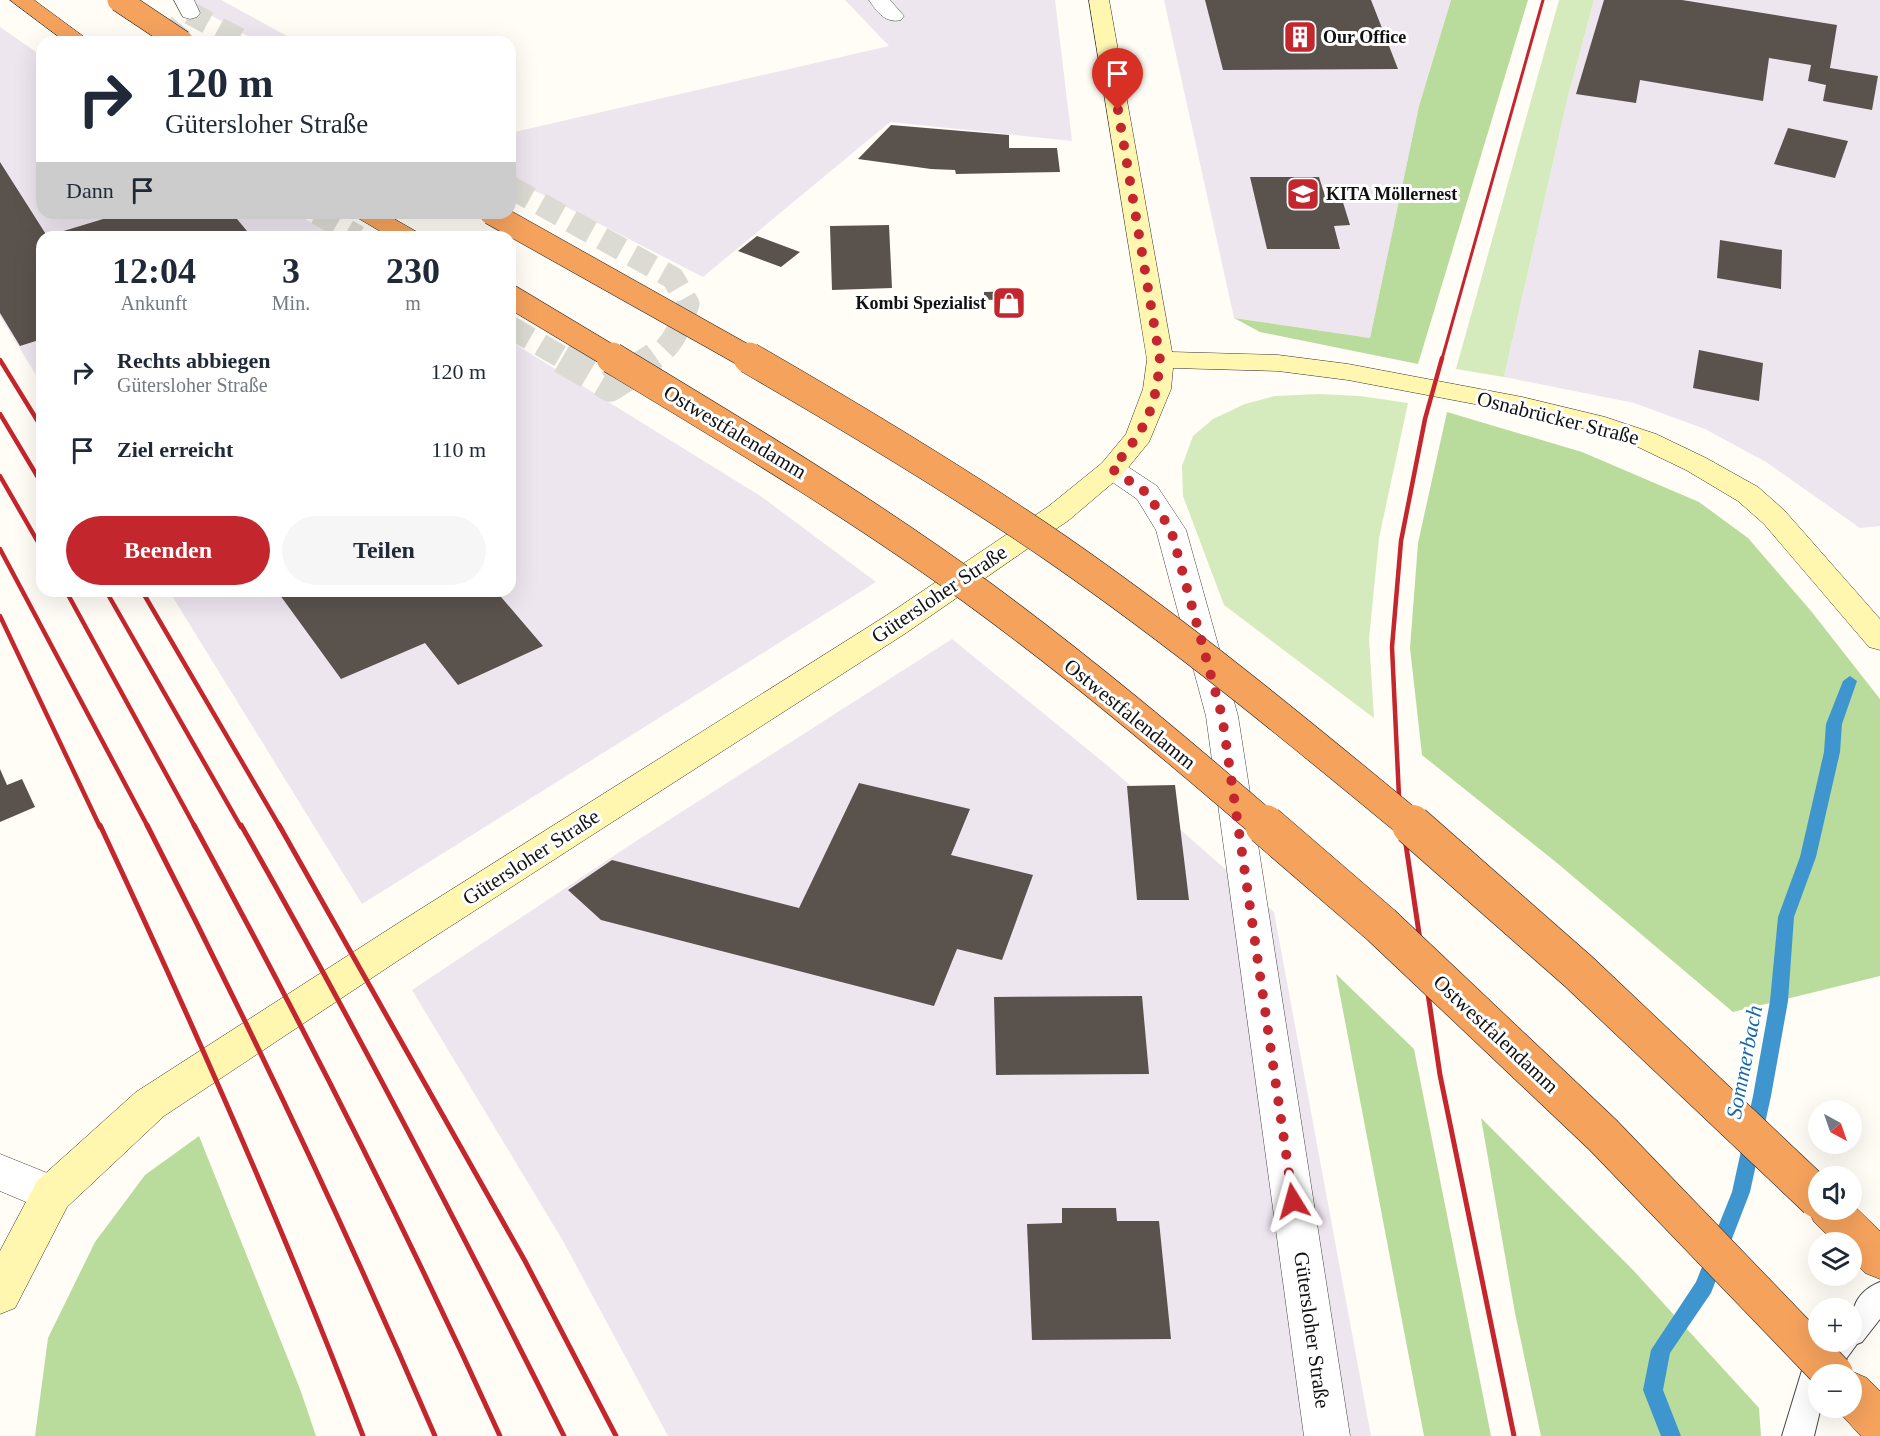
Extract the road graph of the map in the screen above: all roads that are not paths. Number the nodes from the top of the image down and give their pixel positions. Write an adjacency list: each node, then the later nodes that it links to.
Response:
1 (20, 0): 6 (highway)
2 (119, 0): 7 (highway, bridge)
3 (879, 0): 5 (street)
4 (1099, 0): 12 (main road, Gütersloher Straße)
5 (894, 16)
6 (71, 36)
7 (173, 36)
8 (377, 219): 10 (highway)
9 (502, 219): 16 (highway, bridge)
10 (398, 231)
11 (516, 300): 24 (highway, Ostwestfalendamm, bridge)
12 (1160, 360): 13 (main road, Gütersloher Straße); 14 (main road, Osnabrücker Straße)
13 (1112, 469): 17 (main road, Gütersloher Straße); 27 (street, Gütersloher Straße)
14 (1880, 639)
15 (0, 1172): 17 (street)
16 (1808, 1188)
17 (52, 1194): 20 (main road, Gütersloher Straße)
18 (1840, 1220): 19 (highway)
19 (1880, 1259)
20 (0, 1294)
21 (1880, 1296): 22 (lane)
22 (1862, 1318)
23 (1834, 1352): 28 (lane)
24 (1823, 1364)
25 (1862, 1404): 26 (highway)
26 (1880, 1423)
27 (1327, 1436)
28 (1798, 1436)

